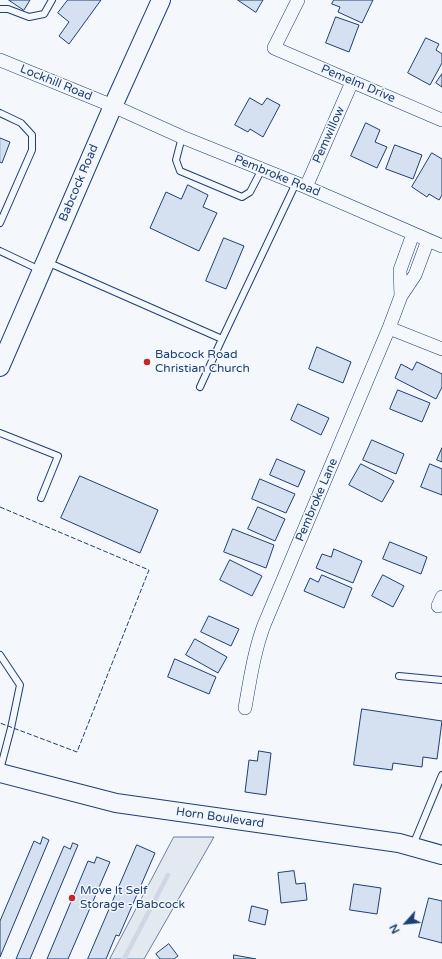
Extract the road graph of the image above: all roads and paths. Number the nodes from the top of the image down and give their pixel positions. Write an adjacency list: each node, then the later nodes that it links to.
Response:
1 (52, 0): 4 (lane)
2 (161, 0): 7 (street, Babcock Road)
3 (298, 0): 6 (street, Pemelm Drive)
4 (0, 10)
5 (0, 60): 7 (street, Lockhill Road)
6 (352, 82): 9 (street, Pemelm Drive); 12 (street, Pemwillow)
7 (113, 106): 10 (street, Pembroke Road); 18 (street, Babcock Road)
8 (0, 114): 13 (lane)
9 (442, 120)
10 (182, 137): 11 (street, Pembroke Road); 11 (lane)
11 (262, 170): 12 (street, Pembroke Road)
12 (301, 185): 14 (street, Pembroke Road); 21 (lane)
13 (0, 223)
14 (413, 234): 15 (street, Pembroke Road); 19 (street, Pembroke Lane)
15 (428, 240): 16 (street, Pembroke Road); 19 (street, Pembroke Lane)
16 (442, 246)
17 (0, 251): 18 (lane)
18 (44, 266): 21 (lane); 23 (street, Babcock Road)
19 (401, 296): 20 (street, Pembroke Lane)
20 (389, 328): 22 (street); 30 (street, Pembroke Lane)
21 (222, 339): 24 (lane)
22 (442, 349)
23 (0, 367)
24 (200, 386)
25 (0, 433): 26 (lane)
26 (41, 498)
27 (0, 656): 31 (lane)
28 (399, 676): 29 (lane)
29 (442, 680)
30 (245, 708)
31 (0, 772): 33 (street, Horn Boulevard)
32 (442, 775): 33 (lane)
33 (412, 847): 34 (street, Horn Boulevard)
34 (442, 855)

